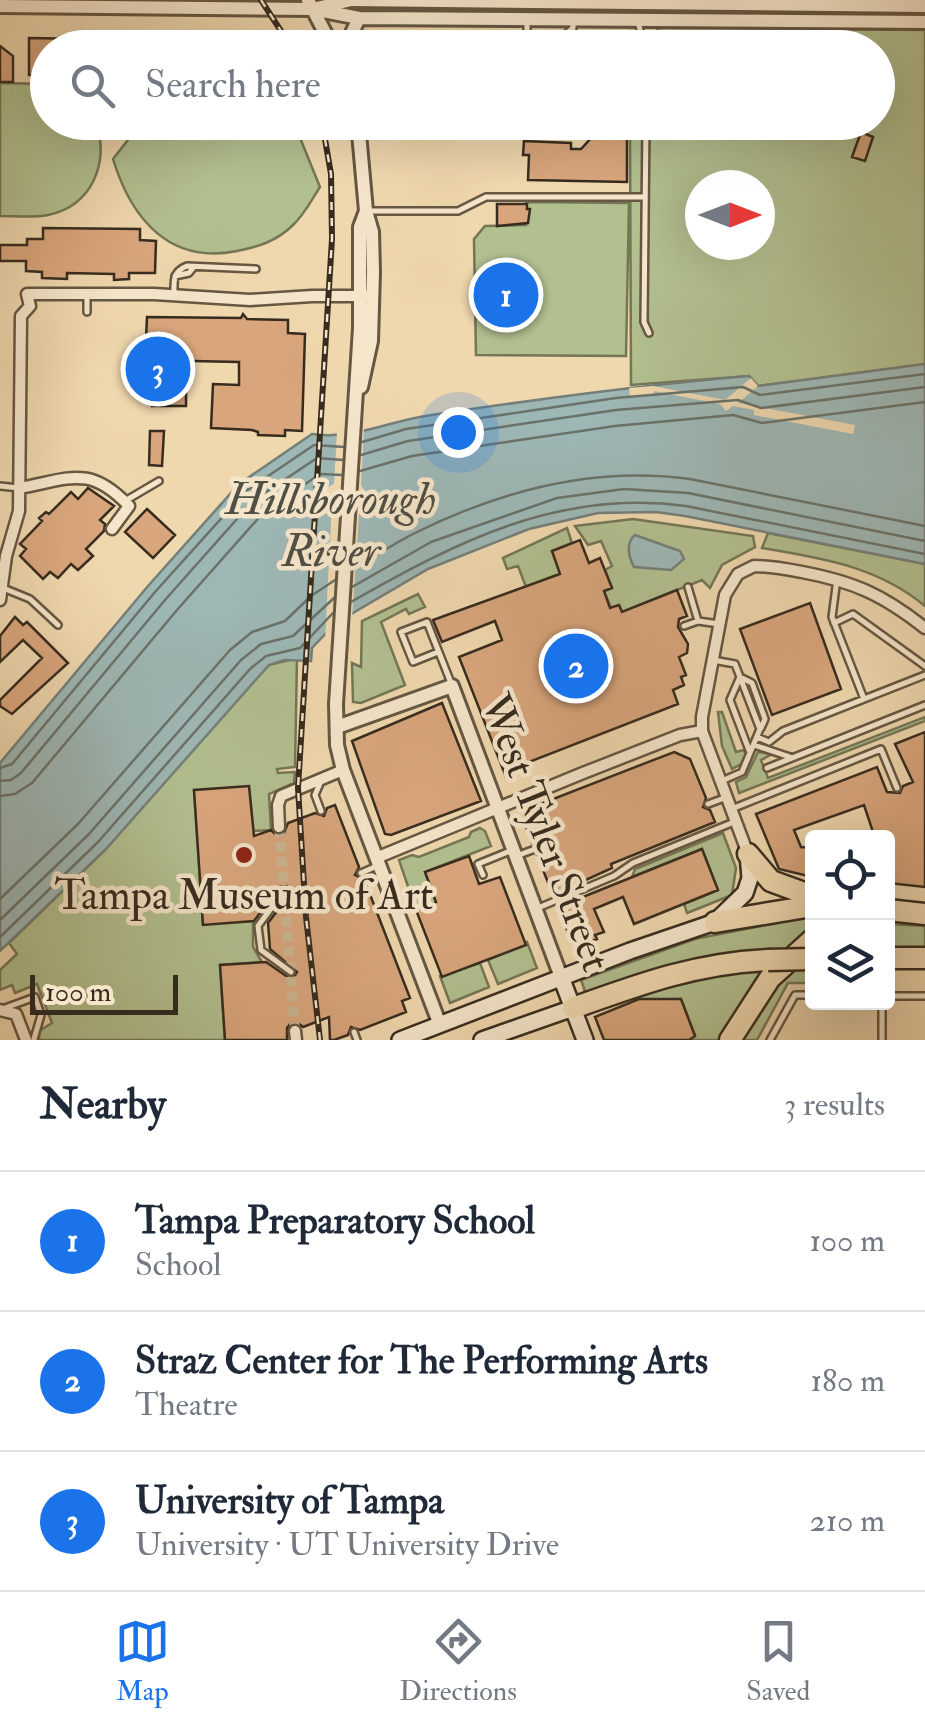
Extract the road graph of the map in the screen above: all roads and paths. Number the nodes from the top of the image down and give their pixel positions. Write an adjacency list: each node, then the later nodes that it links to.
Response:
1 (351, 0): 2 (street); 6 (street)
2 (592, 1): 3 (street)
3 (635, 2): 4 (street); 12 (street)
4 (686, 2): 8 (street)
5 (86, 3): 6 (street); 7 (street)
6 (310, 4): 9 (street); 14 (street)
7 (0, 6)
8 (925, 6)
9 (359, 18): 10 (street); 15 (street)
10 (526, 19): 11 (street); 16 (lane)
11 (572, 19): 12 (street); 17 (lane)
12 (637, 20): 13 (street); 18 (lane)
13 (925, 22)
14 (323, 30)
15 (353, 30)
16 (527, 30)
17 (570, 30)
18 (640, 30)
19 (360, 140): 22 (street)
20 (646, 140): 21 (lane)
21 (645, 197): 22 (lane); 28 (lane)
22 (366, 211): 26 (street)
23 (256, 269): 25 (lane)
24 (87, 294): 25 (street); 27 (lane); 31 (street)
25 (174, 296): 26 (street)
26 (367, 296): 51 (street)
27 (87, 312)
28 (649, 334)
29 (159, 482): 32 (lane)
30 (0, 486): 31 (lane)
31 (18, 488): 32 (street); 36 (street)
32 (125, 501): 33 (street)
33 (112, 529)
34 (837, 579): 38 (lane); 39 (street); 42 (street)
35 (688, 587): 37 (lane)
36 (2, 594): 40 (lane)
37 (698, 621): 39 (lane); 41 (lane)
38 (834, 622): 45 (lane); 49 (lane)
39 (720, 624): 44 (street)
40 (58, 625)
41 (684, 626)
42 (925, 628)
43 (438, 652): 43 (lane); 48 (lane)
44 (712, 660): 47 (lane); 52 (street)
45 (925, 666)
46 (925, 675): 49 (lane)
47 (740, 677): 53 (lane); 54 (lane)
48 (452, 686): 51 (street, West Tyler Street); 66 (street, West Tyler Street)
49 (864, 699): 53 (lane)
50 (925, 705): 55 (lane)
51 (336, 727): 57 (street)
52 (702, 731): 59 (street); 66 (street)
53 (755, 741): 54 (lane); 55 (lane)
54 (750, 753): 59 (lane)
55 (793, 758): 56 (lane)
56 (767, 768)
57 (343, 770): 58 (street); 72 (street)
58 (323, 778): 60 (street); 62 (lane)
59 (721, 782): 63 (street)
60 (298, 788): 62 (lane); 68 (street)
61 (896, 788): 63 (lane)
62 (315, 796): 65 (lane)
63 (729, 803): 64 (lane); 67 (street)
64 (708, 804)
65 (321, 810)
66 (498, 810): 70 (street, West Tyler Street); 72 (street)
67 (736, 822): 71 (street); 78 (lane)
68 (279, 827)
69 (535, 849): 70 (lane)
70 (514, 853): 74 (lane); 78 (street, West Tyler Street)
71 (748, 854): 76 (highway); 79 (main road)
72 (377, 862): 73 (lane); 92 (street)
73 (362, 872)
74 (482, 874)
75 (284, 891): 84 (lane)
76 (805, 894)
77 (805, 907): 79 (highway)
78 (536, 909): 85 (street, West Tyler Street)
79 (715, 922): 85 (main road)
80 (805, 946): 98 (highway)
81 (895, 958): 82 (highway)
82 (925, 958)
83 (805, 960): 89 (highway, bridge)
84 (291, 972)
85 (561, 977): 89 (main road, West Tyler Street); 92 (main road)
86 (805, 996): 99 (lane)
87 (895, 996): 88 (lane)
88 (925, 996)
89 (573, 1008): 96 (main road); 97 (main road, West Tyler Street)
90 (0, 1010): 93 (lane); 94 (street)
91 (882, 1010): 100 (lane)
92 (443, 1032): 95 (main road)
93 (34, 1039)
94 (26, 1040)
95 (400, 1040)
96 (482, 1040)
97 (585, 1040)
98 (730, 1040)
99 (770, 1040)
100 (882, 1040)

